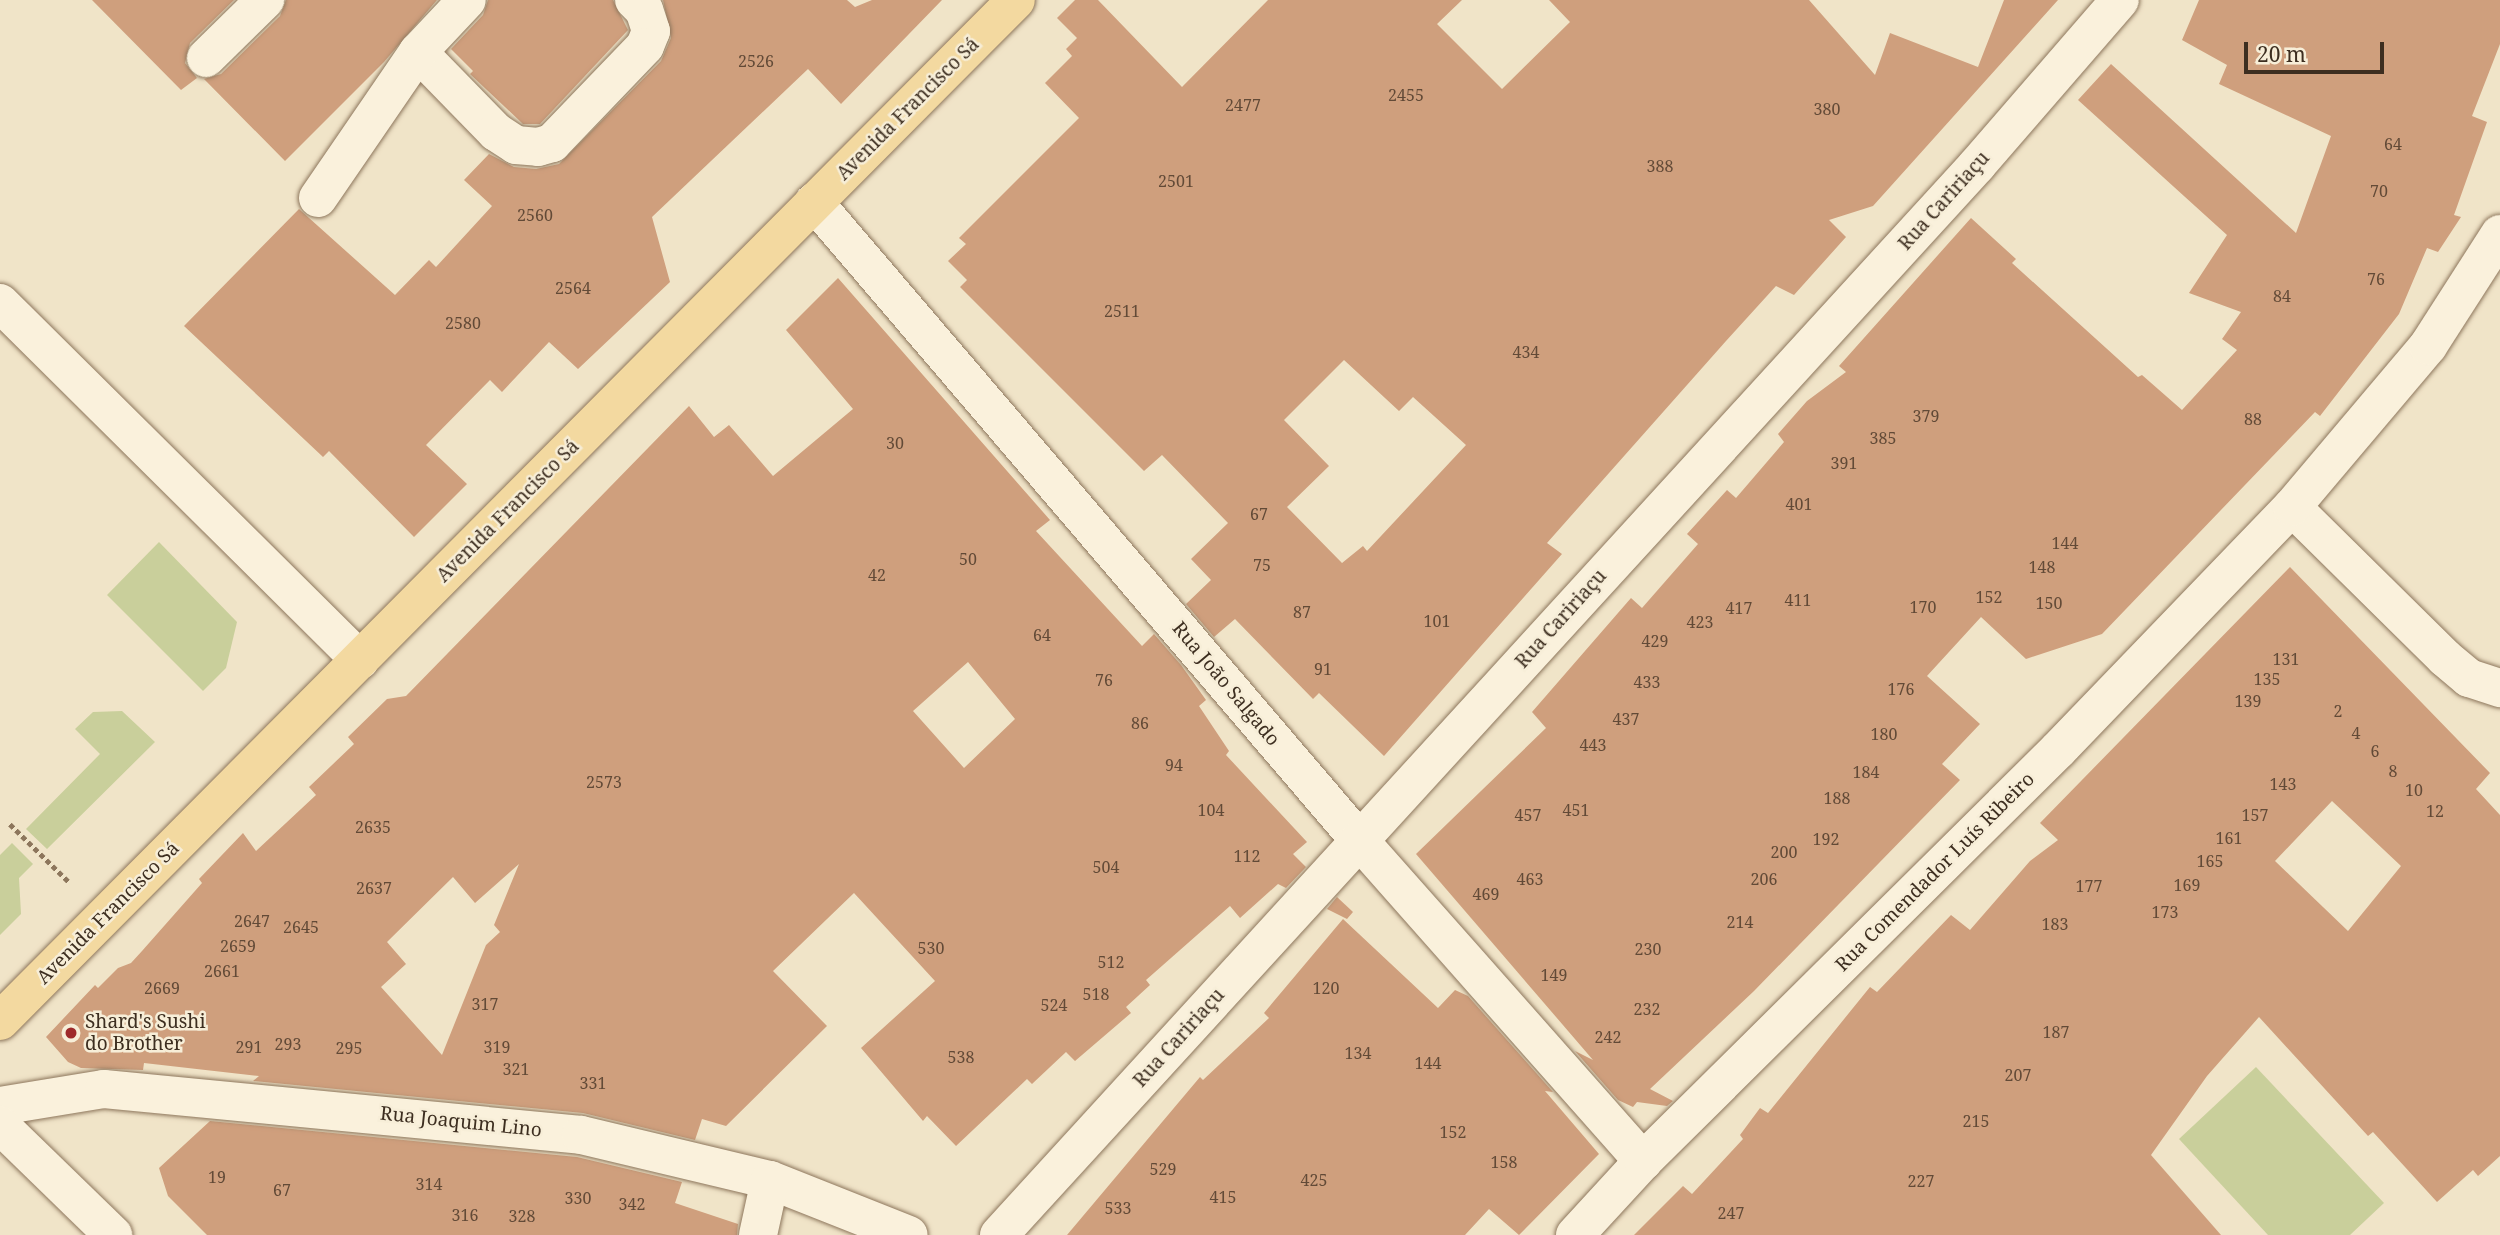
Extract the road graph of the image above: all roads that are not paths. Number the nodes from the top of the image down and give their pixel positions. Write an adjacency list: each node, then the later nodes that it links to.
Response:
1 (265, 0): 7 (street)
2 (467, 0): 6 (street)
3 (634, 0): 6 (street)
4 (1016, 0): 9 (main road, Avenida Francisco Sá)
5 (2120, 0): 15 (street, Rua Caririaçu)
6 (418, 52): 8 (street)
7 (206, 58)
8 (318, 198)
9 (814, 202): 13 (main road, Avenida Francisco Sá); 15 (street, Rua João Salgado)
10 (2500, 234): 12 (street, Rua Comendador Luís Ribeiro)
11 (0, 303): 13 (street)
12 (2292, 507): 14 (street); 19 (street, Rua Comendador Luís Ribeiro)
13 (360, 660): 16 (main road, Avenida Francisco Sá)
14 (2500, 688)
15 (1359, 840): 19 (street, Rua João Salgado); 24 (street, Rua Caririaçu)
16 (0, 1021)
17 (0, 1106): 20 (street, Rua Joaquim Lino)
18 (0, 1125): 21 (street)
19 (1643, 1161): 25 (street, Rua Comendador Luís Ribeiro)
20 (770, 1180): 22 (street); 23 (street, Rua Joaquim Lino)
21 (113, 1235)
22 (758, 1235)
23 (909, 1235)
24 (999, 1235)
25 (1575, 1235)

